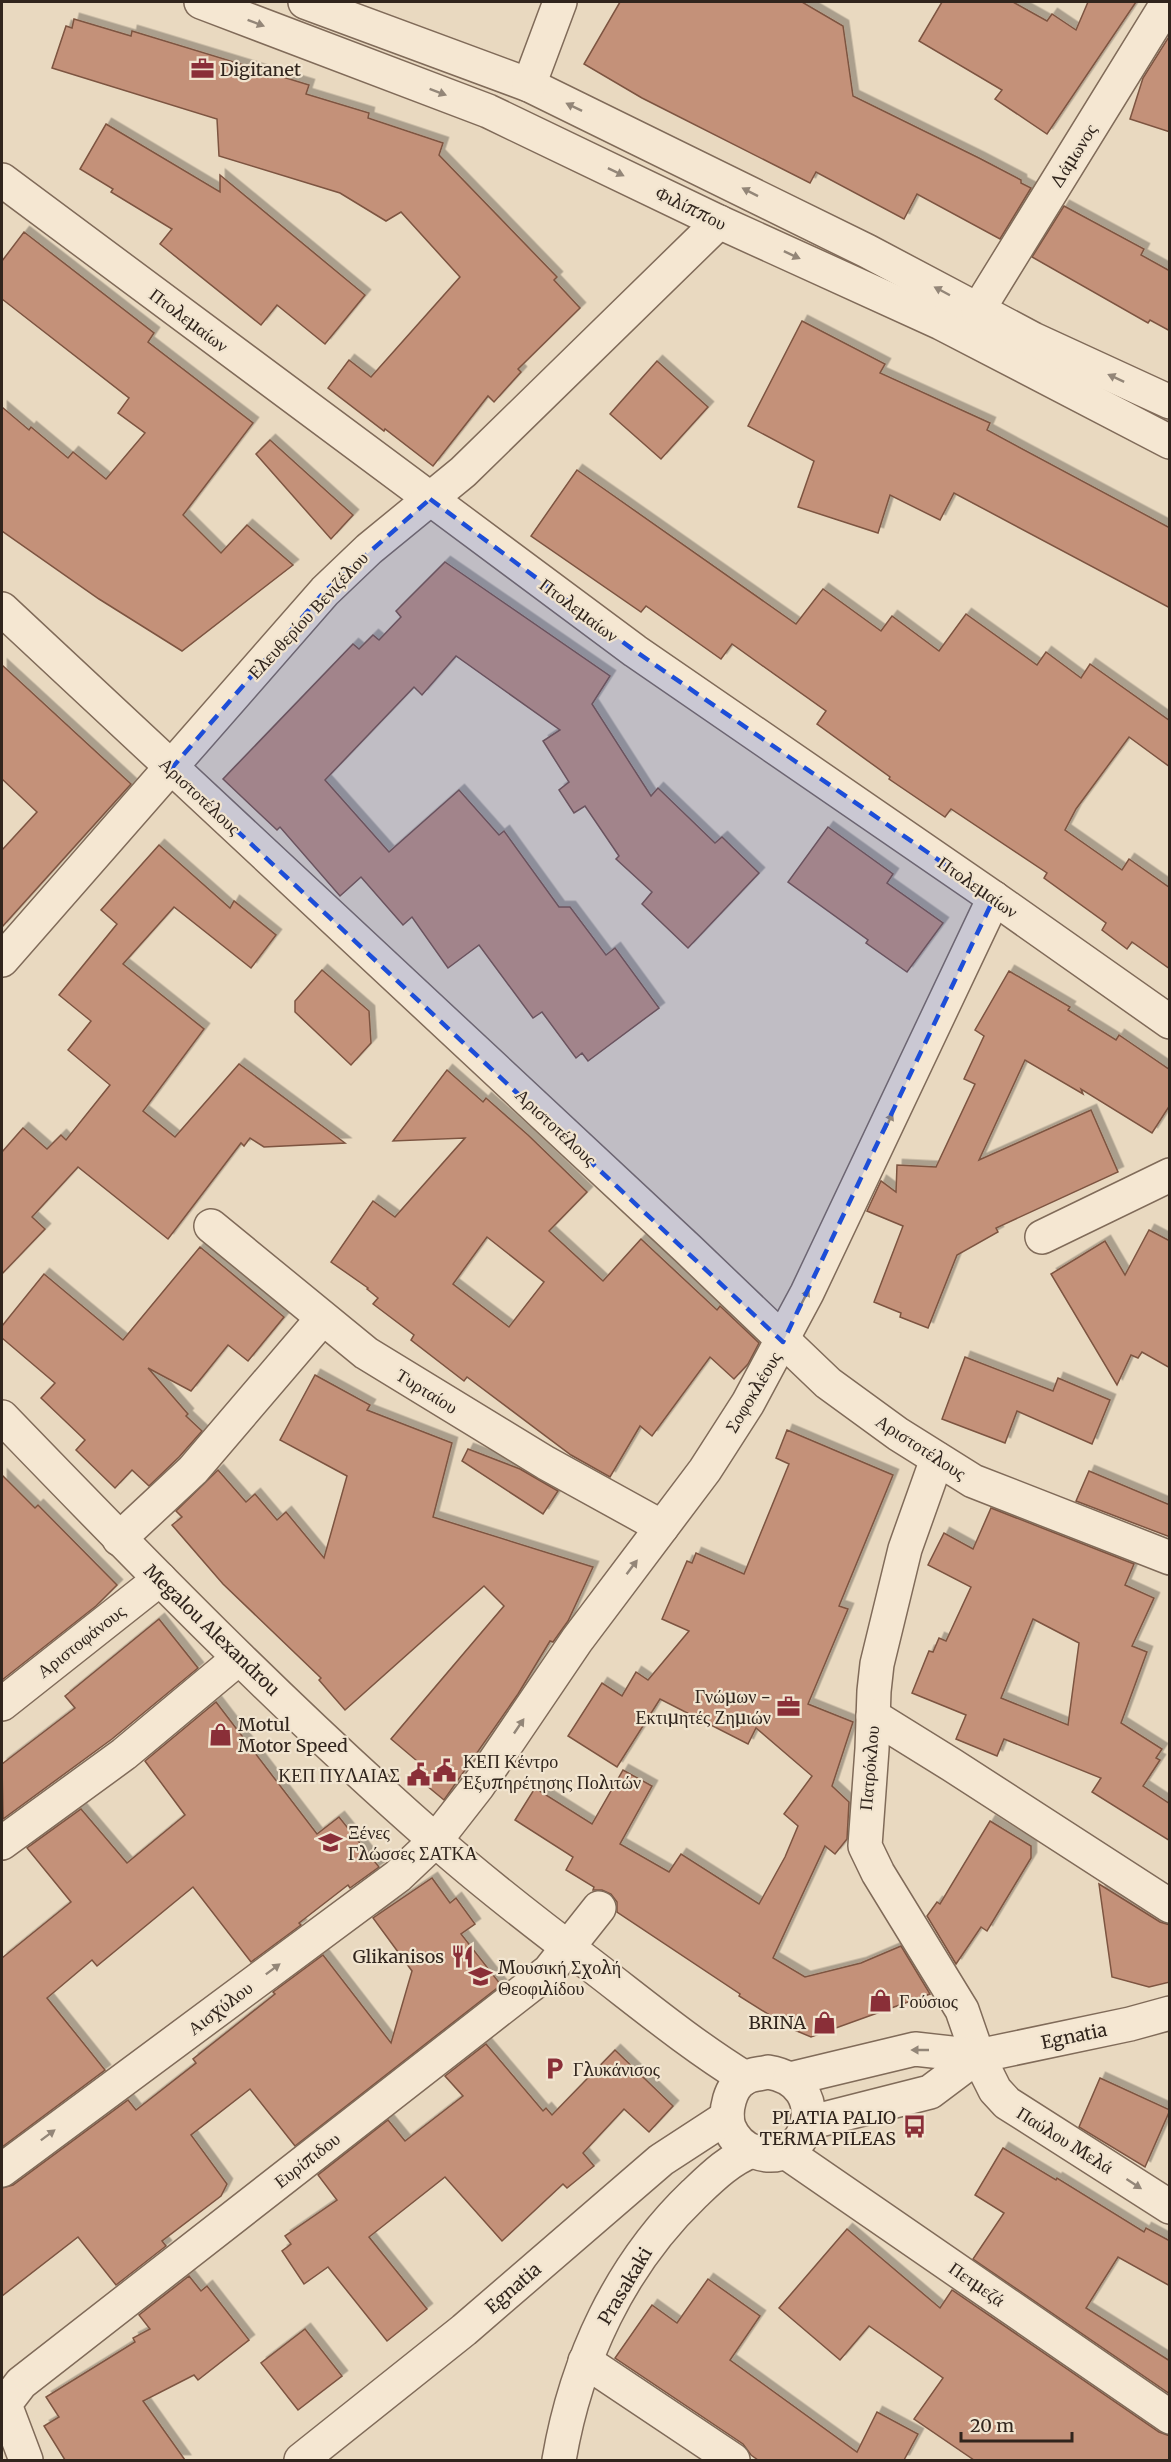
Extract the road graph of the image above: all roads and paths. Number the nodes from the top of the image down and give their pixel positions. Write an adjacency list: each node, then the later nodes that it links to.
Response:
1 (201, 2): 7 (street, Φιλίππου, one-way to 7)
2 (305, 2): 5 (street)
3 (560, 2): 5 (street)
4 (1168, 2): 8 (street, Δάμωνος)
5 (529, 85): 8 (street, one-way to 5)
6 (2, 180): 11 (street, Πτολεμαίων)
7 (719, 222): 10 (street, Φιλίππου, one-way to 10); 11 (street, Ελευθερίου Βενιζέλου)
8 (978, 310): 9 (street, one-way to 8)
9 (1170, 402)
10 (1170, 442)
11 (430, 499): 13 (street, Ελευθερίου Βενιζέλου); 14 (street, Πτολεμαίων)
12 (2, 609): 13 (street, Αριστοτέλους)
13 (171, 769): 15 (street, Ελευθερίου Βενιζέλου); 21 (street, Αριστοτέλους)
14 (994, 898): 16 (street, Πτολεμαίων); 21 (street, Σοφοκλέους, one-way to 14)
15 (2, 960)
16 (1170, 1023)
17 (1170, 1175): 19 (street)
18 (211, 1226): 20 (street, Τυρταίου)
19 (1042, 1237)
20 (322, 1319): 24 (street, Τυρταίου); 25 (street)
21 (783, 1342): 23 (street, Αριστοτέλους); 24 (street, Σοφοκλέους)
22 (2, 1417): 25 (street, Megalou Alexandrou)
23 (937, 1460): 26 (street, Αριστοτέλους); 30 (street, Πατρόκλου)
24 (662, 1527): 31 (street, Σοφοκλέους, one-way to 24)
25 (119, 1539): 27 (street, Megalou Alexandrou)
26 (1170, 1558)
27 (160, 1579): 28 (street, Megalou Alexandrou); 29 (street, Αριστοφάνους)
28 (239, 1658): 31 (street, Megalou Alexandrou); 32 (street)
29 (2, 1704)
30 (873, 1716): 33 (street); 37 (street, Πατρόκλου)
31 (435, 1841): 35 (street, Megalou Alexandrou); 44 (street, Αισχύλου, one-way to 31)
32 (2, 1843)
33 (1170, 1906)
34 (599, 1908): 35 (street, Ευρίπιδου)
35 (568, 1948): 38 (street, Megalou Alexandrou); 48 (street, Ευρίπιδου)
36 (1170, 2013): 37 (street, Egnatia)
37 (978, 2056): 39 (street, Egnatia, one-way to 39); 41 (street, Egnatia); 45 (street, Παύλου Μελά, one-way to 45)
38 (744, 2078): 39 (street); 40 (street)
39 (790, 2079): 41 (street)
40 (727, 2117): 42 (street); 49 (street, Egnatia)
41 (808, 2123): 43 (street)
42 (752, 2151): 43 (street); 46 (street, Prasakaki)
43 (784, 2151): 47 (street, Πετμεζά)
44 (2, 2170)
45 (1170, 2207)
46 (585, 2361): 50 (street, Prasakaki); 51 (street)
47 (1170, 2417)
48 (26, 2460)
49 (301, 2460)
50 (559, 2460)
51 (733, 2460)

